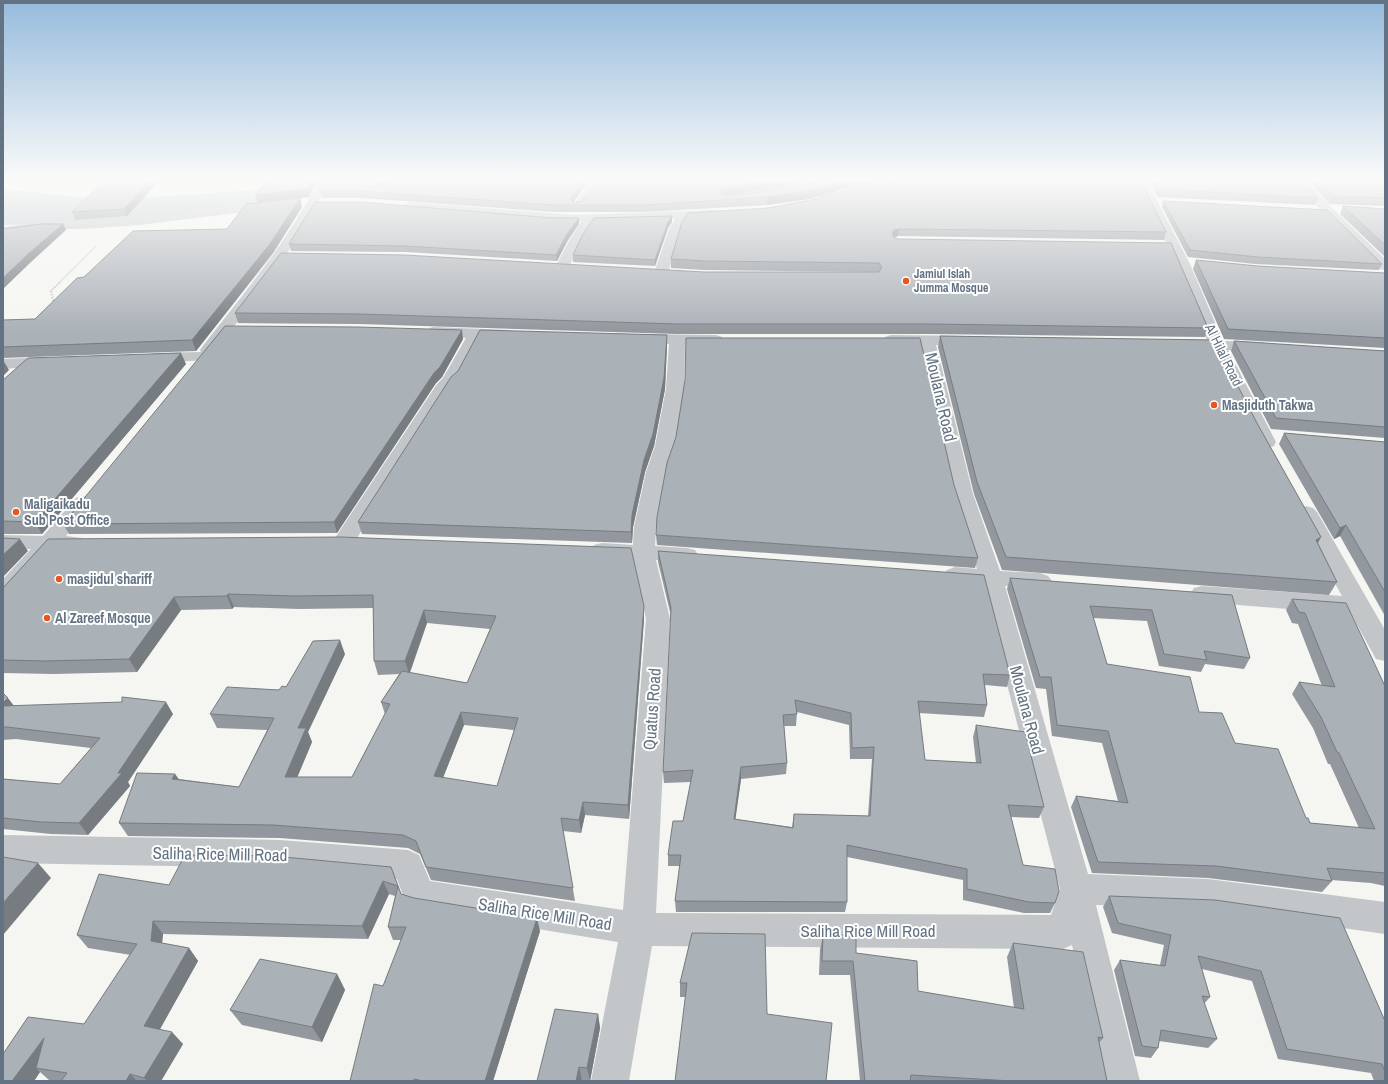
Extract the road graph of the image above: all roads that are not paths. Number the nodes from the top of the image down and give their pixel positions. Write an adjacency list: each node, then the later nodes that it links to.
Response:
1 (301, 231): 25 (street)
2 (582, 231): 7 (street)
3 (674, 231): 11 (street)
4 (1170, 231): 23 (street, Al Hilal Road)
5 (1341, 231): 10 (street)
6 (546, 266): 7 (street)
7 (562, 267): 8 (street)
8 (577, 268)
9 (646, 272): 11 (street)
10 (1382, 272)
11 (661, 273): 12 (street)
12 (675, 274)
13 (422, 332): 14 (street)
14 (476, 334): 15 (street); 38 (street)
15 (522, 335)
16 (623, 338): 17 (street)
17 (677, 340): 18 (street); 44 (street, Quatus Road)
18 (732, 340)
19 (873, 340): 20 (street)
20 (928, 340): 21 (street); 47 (street, Moulana Road)
21 (982, 341)
22 (1170, 344): 23 (street)
23 (1217, 344): 24 (street); 32 (street, Al Hilal Road)
24 (1277, 348)
25 (202, 357): 26 (street); 30 (street)
26 (140, 359)
27 (64, 362): 28 (street)
28 (29, 363): 29 (street); 31 (street)
29 (3, 364)
30 (188, 375)
31 (8, 381)
32 (1263, 435): 33 (street); 34 (street, Al Hilal Road)
33 (1286, 437)
34 (1275, 456)
35 (94, 489): 42 (street)
36 (1298, 497): 51 (street)
37 (320, 541): 38 (street)
38 (344, 541): 40 (street)
39 (3, 542): 42 (street)
40 (370, 542)
41 (97, 543): 42 (street)
42 (49, 544): 50 (street)
43 (581, 549): 44 (street)
44 (644, 552): 45 (street); 56 (street, Quatus Road)
45 (707, 556)
46 (936, 573): 47 (street)
47 (991, 577): 48 (street); 54 (street, Moulana Road)
48 (1061, 583)
49 (1179, 592): 51 (street)
50 (3, 594)
51 (1359, 606): 52 (street)
52 (1385, 652)
53 (3, 849): 56 (street, Saliha Rice Mill Road)
54 (1076, 888): 55 (street); 56 (street, Saliha Rice Mill Road); 58 (street, Moulana Road)
55 (1385, 918)
56 (638, 929): 57 (street, Quatus Road)
57 (610, 1081)
58 (1121, 1081)

